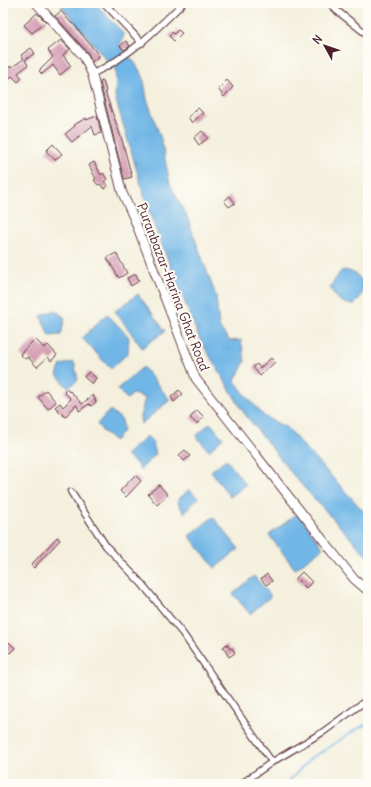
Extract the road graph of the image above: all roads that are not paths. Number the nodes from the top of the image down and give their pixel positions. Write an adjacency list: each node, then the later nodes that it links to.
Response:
1 (36, 3): 7 (main road, Puranbazar-Harina Ghat Road)
2 (104, 3): 6 (street)
3 (183, 3): 6 (street)
4 (330, 3): 5 (street)
5 (368, 33)
6 (142, 43): 7 (street)
7 (92, 74): 9 (main road, Puranbazar-Harina Ghat Road)
8 (71, 492): 11 (street)
9 (368, 591)
10 (368, 699): 11 (street)
11 (272, 762): 12 (street)
12 (241, 784)

